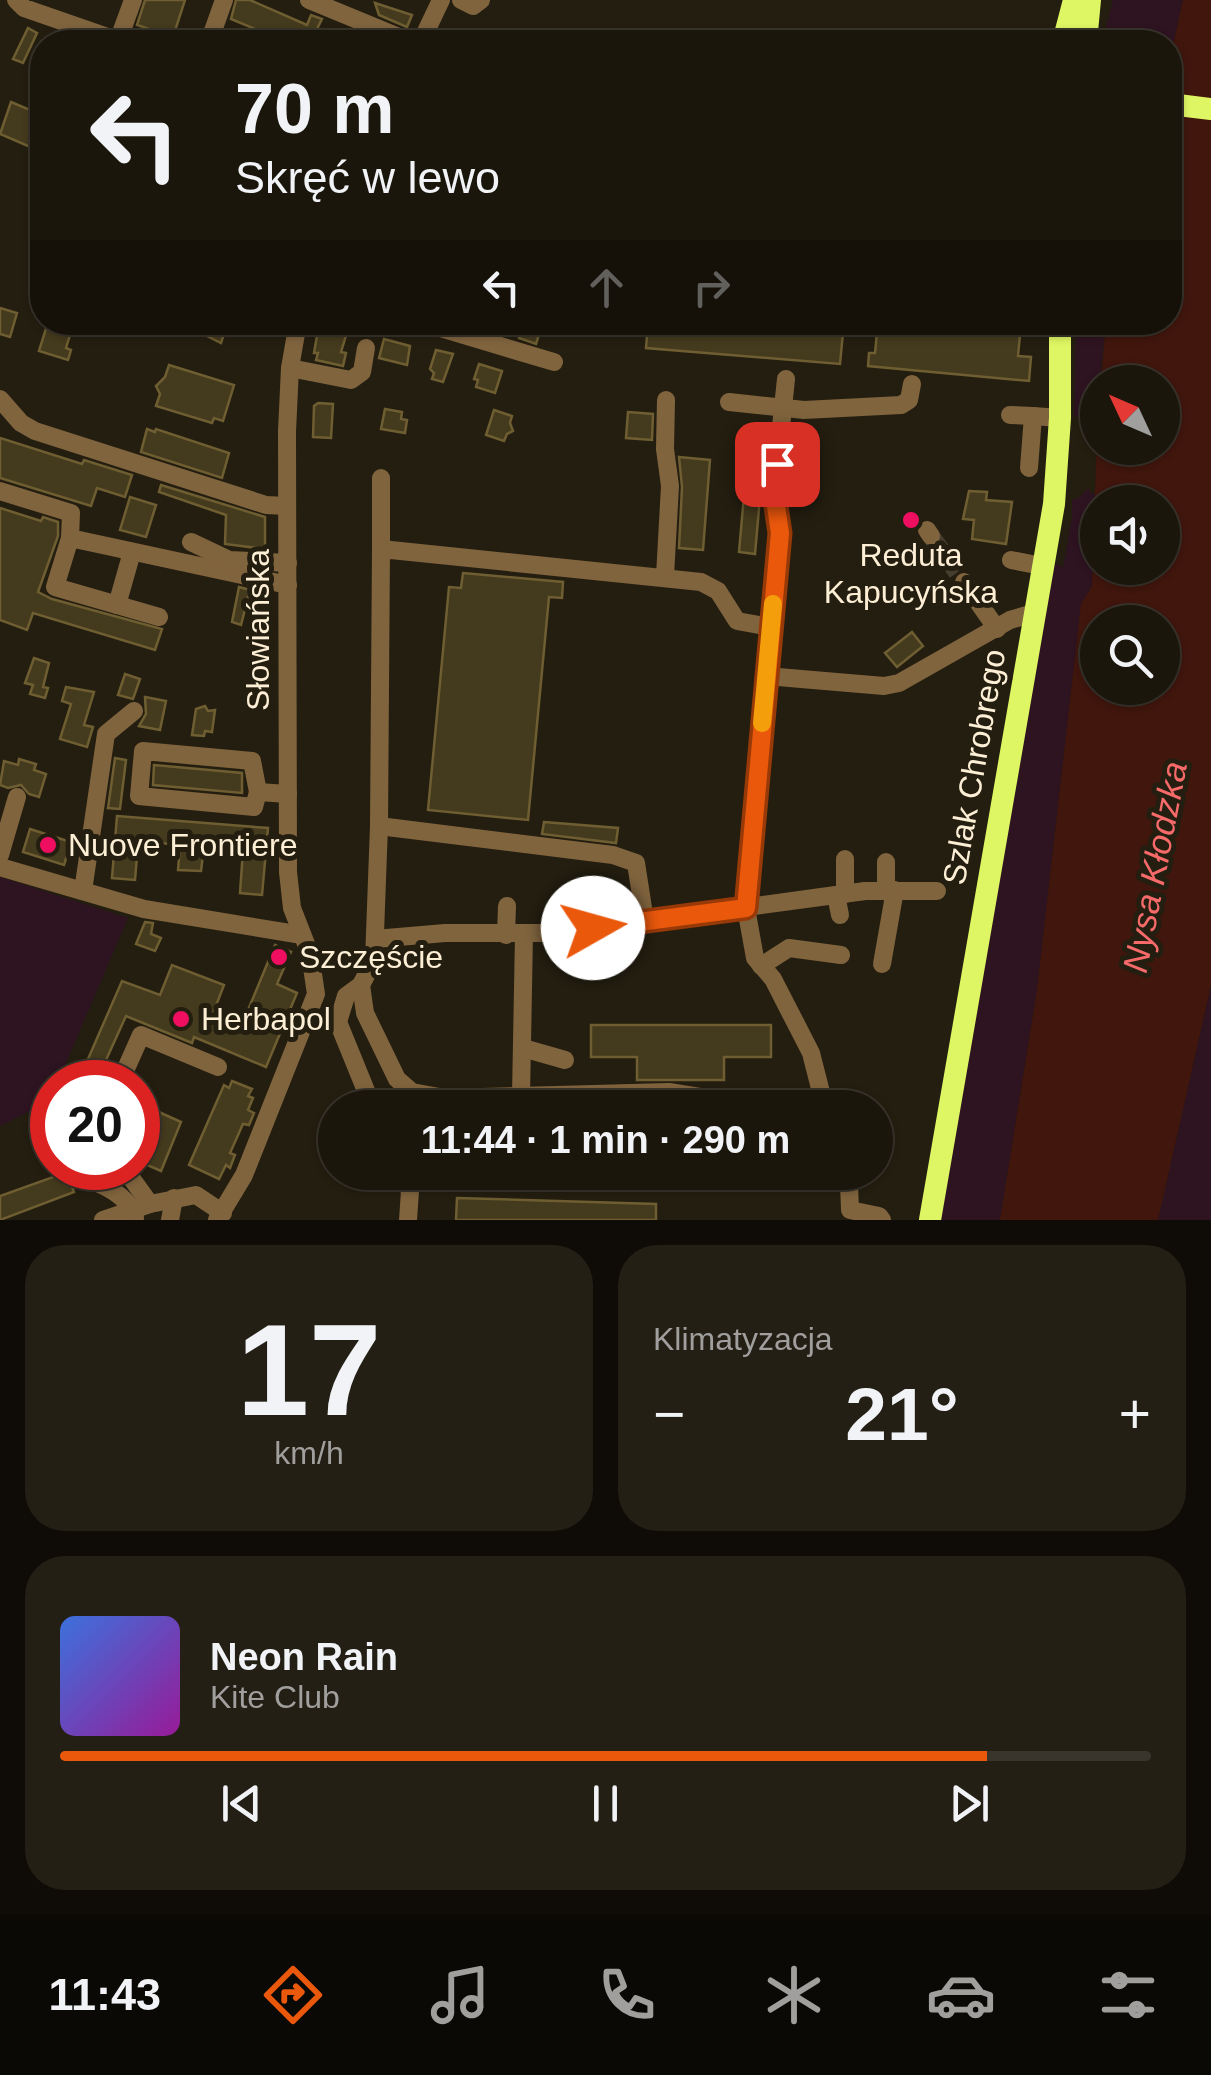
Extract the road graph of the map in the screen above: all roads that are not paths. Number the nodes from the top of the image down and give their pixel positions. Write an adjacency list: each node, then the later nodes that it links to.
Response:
1 (16, 0): 10 (street)
2 (133, 0): 11 (street)
3 (224, 0): 12 (street)
4 (309, 0): 13 (street)
5 (441, 0): 14 (street)
6 (461, 0): 7 (street)
7 (481, 0)
8 (1071, 0): 15 (main road)
9 (1090, 0): 16 (main road)
10 (86, 30)
11 (124, 30)
12 (214, 30)
13 (382, 30)
14 (427, 30)
15 (1065, 30)
16 (1087, 30)
17 (1182, 105): 18 (main road)
18 (1211, 109)
19 (296, 335): 24 (street, Słowiańska)
20 (464, 335): 23 (street)
21 (1060, 335): 33 (main road, Szlak Chrobrego)
22 (366, 348): 24 (street)
23 (554, 362)
24 (290, 368): 37 (street, Słowiańska)
25 (786, 379): 30 (street)
26 (912, 384): 30 (street)
27 (0, 399): 37 (street)
28 (666, 400): 45 (street)
29 (730, 402): 30 (street)
30 (783, 408): 51 (street)
31 (1010, 415): 32 (street)
32 (1033, 416): 33 (street); 34 (street)
33 (1060, 418): 44 (main road, Szlak Chrobrego)
34 (1029, 468)
35 (381, 478): 40 (street)
36 (0, 491): 38 (street)
37 (287, 506): 43 (street, Słowiańska)
38 (70, 538): 41 (street); 48 (street)
39 (191, 542): 43 (street)
40 (380, 550): 45 (street); 58 (street)
41 (132, 552): 47 (street); 48 (street)
42 (1011, 560): 44 (street)
43 (288, 562): 47 (street, Słowiańska)
44 (1042, 566): 49 (main road, Szlak Chrobrego)
45 (665, 576): 51 (street)
46 (964, 582): 52 (street)
47 (288, 585): 56 (street, Słowiańska)
48 (117, 605): 50 (street)
49 (1034, 613): 52 (street); 98 (main road, Szlak Chrobrego)
50 (158, 617)
51 (771, 627): 53 (street)
52 (997, 628): 53 (street)
53 (766, 676): 68 (street)
54 (134, 710): 64 (street)
55 (258, 792): 55 (street); 56 (street)
56 (288, 794): 71 (street, Słowiańska)
57 (17, 797): 59 (street)
58 (379, 826): 70 (street); 73 (street)
59 (0, 855)
60 (846, 859): 66 (street)
61 (886, 862): 63 (street)
62 (0, 867): 64 (street)
63 (891, 890): 65 (street); 66 (street); 76 (street)
64 (84, 891): 71 (street)
65 (937, 891)
66 (841, 894): 68 (street); 69 (street)
67 (507, 906): 72 (street)
68 (746, 908): 70 (street); 77 (street)
69 (840, 915)
70 (638, 922): 72 (street); 74 (street)
71 (302, 935): 93 (street, Słowiańska)
72 (515, 935): 73 (street); 79 (street)
73 (375, 939): 78 (street)
74 (634, 944)
75 (841, 955): 77 (street)
76 (882, 964)
77 (762, 966): 86 (street)
78 (361, 985): 83 (street); 84 (street)
79 (523, 1048): 81 (street); 85 (street)
80 (130, 1060): 82 (street)
81 (566, 1060)
82 (218, 1067)
83 (365, 1090)
84 (410, 1090)
85 (521, 1090)
86 (821, 1090)
87 (110, 1190): 91 (street)
88 (410, 1190): 96 (street)
89 (848, 1190): 92 (street)
90 (174, 1198): 91 (street); 93 (street); 95 (street)
91 (139, 1211): 94 (street)
92 (845, 1215): 97 (street)
93 (220, 1216)
94 (106, 1219)
95 (170, 1220)
96 (408, 1220)
97 (882, 1220)
98 (930, 1220)

